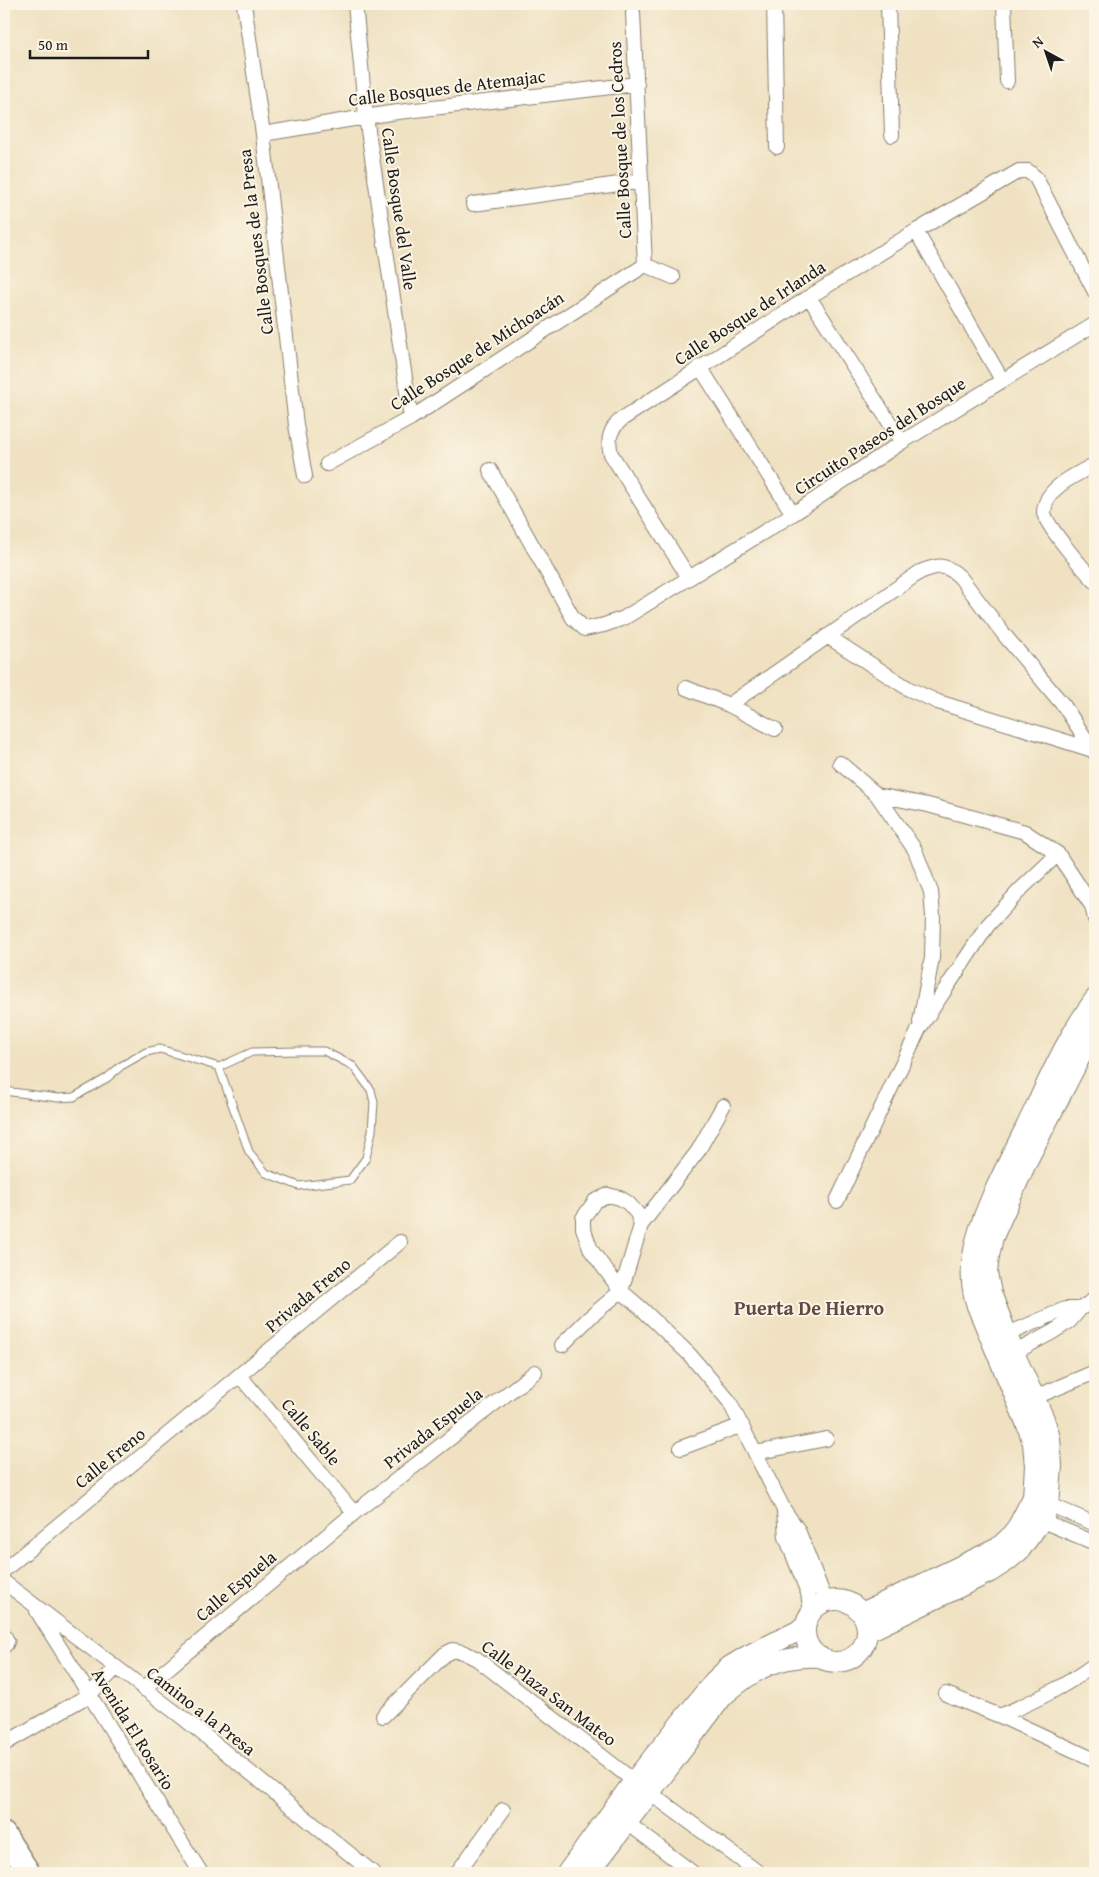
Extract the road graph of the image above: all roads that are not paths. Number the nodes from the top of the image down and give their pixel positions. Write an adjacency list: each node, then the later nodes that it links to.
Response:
1 (244, 4): 10 (street, Calle Bosques de la Presa)
2 (355, 4): 9 (street, Calle Bosque del Valle)
3 (774, 4): 12 (street)
4 (888, 4): 11 (street)
5 (1004, 4): 7 (street)
6 (633, 13): 8 (street, Calle Bosque de los Cedros)
7 (1007, 81)
8 (637, 84): 9 (street, Calle Bosques de Atemajac); 13 (street, Calle Bosque de los Cedros)
9 (366, 117): 10 (street, Calle Bosques de Atemajac); 23 (street, Calle Bosque del Valle)
10 (263, 134): 28 (street, Calle Bosques de la Presa)
11 (892, 136)
12 (777, 148)
13 (641, 181): 14 (street); 16 (street, Calle Bosque de los Cedros)
14 (473, 204)
15 (916, 231): 18 (street, Calle Bosque de Irlanda); 19 (street, Calle Bosque de Irlanda); 22 (street)
16 (645, 265): 17 (street); 23 (street, Calle Bosque de Michoacán)
17 (673, 276)
18 (1095, 292)
19 (809, 297): 21 (street, Calle Bosque de Irlanda); 24 (street)
20 (1094, 326): 22 (street, Circuito Paseos del Bosque)
21 (700, 367): 29 (street); 30 (street, Calle Bosque de Irlanda)
22 (1002, 380): 24 (street, Circuito Paseos del Bosque)
23 (411, 418): 25 (street, Calle Bosque de Michoacán)
24 (902, 442): 29 (street, Circuito Paseos del Bosque)
25 (327, 464)
26 (1095, 464): 31 (street)
27 (490, 470): 30 (street, Circuito Paseos del Bosque)
28 (305, 476)
29 (793, 514): 30 (street, Circuito Paseos del Bosque)
30 (689, 578)
31 (1095, 581)
32 (827, 636): 34 (street); 36 (street); 36 (street)
33 (686, 688): 34 (street)
34 (729, 705): 35 (street)
35 (775, 729)
36 (1094, 752)
37 (840, 763): 38 (street)
38 (877, 795): 39 (street); 43 (street)
39 (1058, 854): 40 (street); 43 (street)
40 (1094, 911)
41 (1095, 999): 54 (street)
42 (1095, 1028): 54 (street)
43 (919, 1029): 47 (street)
44 (219, 1067): 44 (lane); 45 (lane)
45 (4, 1091)
46 (723, 1106): 48 (street)
47 (837, 1201)
48 (641, 1225): 50 (street); 50 (street)
49 (400, 1242): 57 (street, Privada Freno)
50 (621, 1291): 53 (street); 59 (street)
51 (1095, 1300): 52 (street)
52 (1080, 1309): 54 (street); 54 (street)
53 (562, 1345)
54 (1003, 1347): 58 (street)
55 (535, 1372): 64 (street, Privada Espuela)
56 (1095, 1372): 58 (street)
57 (240, 1376): 64 (street, Calle Sable); 67 (street, Calle Freno)
58 (1027, 1400): 63 (street)
59 (742, 1425): 61 (street); 62 (street)
60 (826, 1439): 62 (street)
61 (681, 1448)
62 (755, 1453): 70 (street)
63 (1038, 1509): 65 (street); 66 (street); 71 (street); 73 (street)
64 (354, 1513): 78 (street, Calle Espuela)
65 (1095, 1524)
66 (1095, 1543)
67 (4, 1570)
68 (4, 1582): 69 (street, Camino a la Presa)
69 (32, 1604): 77 (street, Camino a la Presa); 80 (street, Avenida El Rosario)
70 (814, 1613): 71 (street); 75 (street); 85 (street)
71 (862, 1613): 73 (street)
72 (4, 1628): 74 (lane)
73 (867, 1632): 75 (street)
74 (4, 1651)
75 (820, 1657): 85 (street)
76 (1095, 1664): 82 (street)
77 (116, 1668): 78 (street, Camino a la Presa); 80 (street)
78 (143, 1689): 91 (street, Camino a la Presa)
79 (946, 1694): 82 (street)
80 (89, 1695): 83 (street); 90 (street, Avenida El Rosario)
81 (383, 1716): 85 (street, Calle Plaza San Mateo)
82 (1000, 1716): 84 (street)
83 (4, 1744)
84 (1095, 1760)
85 (642, 1787): 87 (street); 96 (street, Calle Plaza San Mateo)
86 (503, 1810): 92 (street)
87 (619, 1817): 93 (street); 94 (street); 95 (street)
88 (4, 1834): 89 (main road)
89 (29, 1873)
90 (201, 1873)
91 (372, 1873)
92 (457, 1873)
93 (567, 1873)
94 (588, 1873)
95 (692, 1873)
96 (759, 1873)

